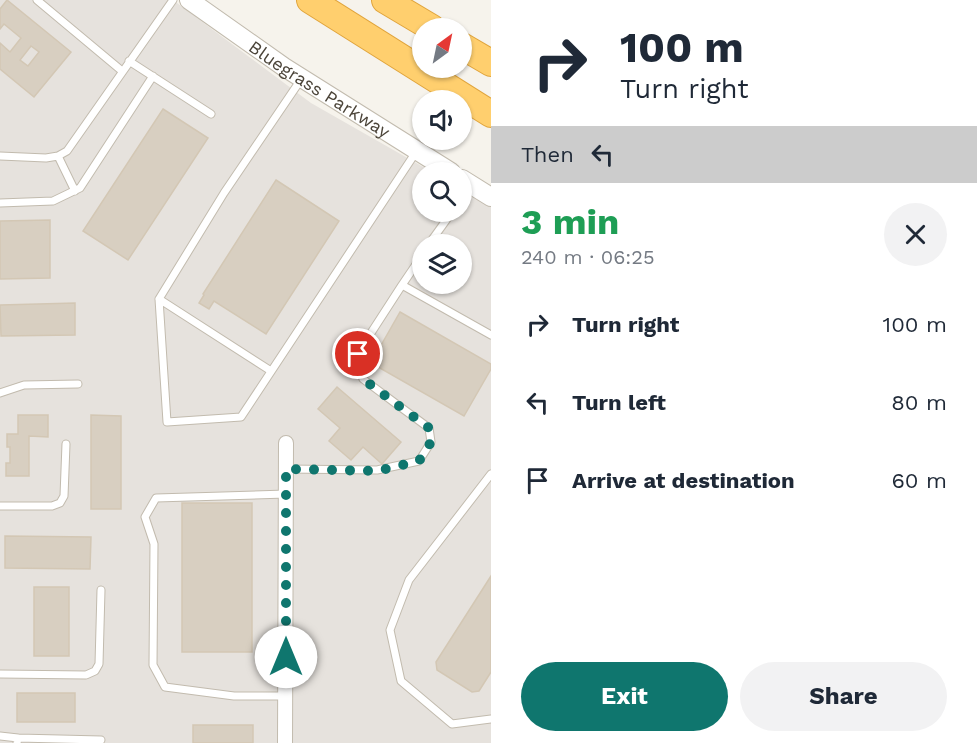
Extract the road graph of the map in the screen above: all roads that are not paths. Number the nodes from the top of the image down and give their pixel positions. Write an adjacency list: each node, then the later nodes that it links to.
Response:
1 (173, 0): 8 (lane)
2 (189, 0): 12 (street, Bluegrass Parkway)
3 (310, 0): 14 (highway)
4 (385, 0): 6 (highway)
5 (40, 1): 10 (lane)
6 (415, 18)
7 (472, 52): 9 (highway)
8 (129, 61): 10 (lane); 11 (lane)
9 (491, 63)
10 (122, 71): 17 (lane)
11 (153, 76): 13 (lane); 20 (lane)
12 (302, 78): 15 (street, Bluegrass Parkway); 25 (lane)
13 (211, 114)
14 (491, 114)
15 (417, 152): 18 (street, Bluegrass Parkway); 27 (lane)
16 (0, 156): 17 (lane)
17 (58, 156): 20 (lane)
18 (434, 162)
19 (472, 189): 21 (street)
20 (75, 191): 22 (lane)
21 (491, 196)
22 (0, 203)
23 (412, 270): 24 (lane)
24 (402, 285): 26 (lane); 32 (lane)
25 (159, 299): 27 (lane); 27 (lane)
26 (491, 335)
27 (271, 371)
28 (78, 384): 29 (lane)
29 (0, 393)
30 (286, 443): 32 (street)
31 (66, 444): 35 (lane)
32 (286, 469): 34 (street)
33 (491, 474): 39 (lane)
34 (286, 494): 38 (street); 38 (lane)
35 (0, 506)
36 (101, 590): 37 (lane)
37 (0, 674)
38 (286, 696): 43 (street)
39 (491, 719)
40 (0, 736): 41 (lane)
41 (17, 740): 42 (lane)
42 (100, 740)
43 (285, 743)

